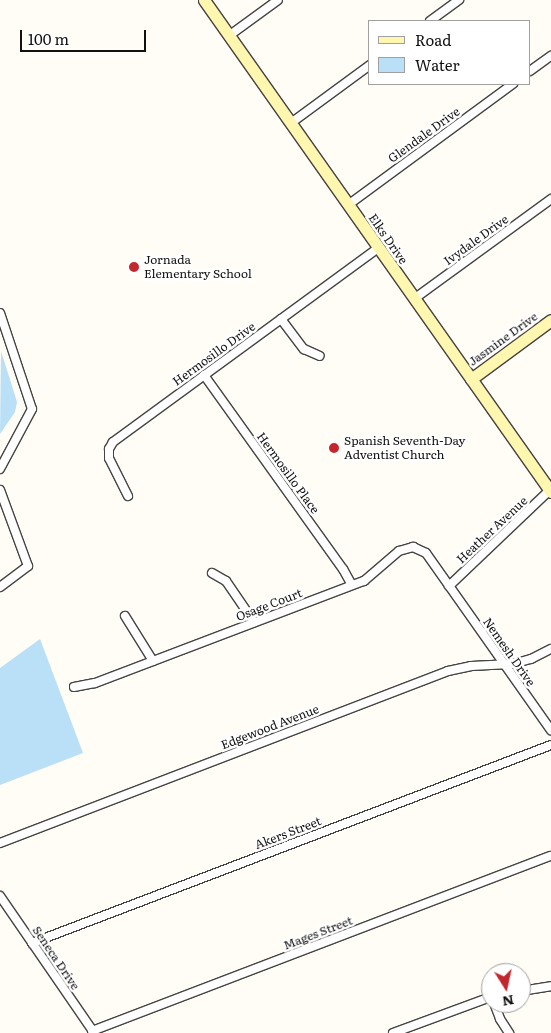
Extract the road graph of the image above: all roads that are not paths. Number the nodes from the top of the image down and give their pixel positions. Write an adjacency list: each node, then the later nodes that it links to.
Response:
1 (204, 0): 5 (main road, Elks Drive)
2 (278, 0): 5 (street)
3 (459, 0): 4 (street)
4 (431, 20)
5 (230, 36): 10 (main road, Elks Drive)
6 (551, 56): 8 (street)
7 (368, 66): 10 (street)
8 (531, 70)
9 (512, 85): 12 (street, Glendale Drive)
10 (291, 123): 12 (main road, Elks Drive)
11 (551, 199): 14 (street, Ivydale Drive)
12 (348, 205): 13 (main road, Elks Drive)
13 (378, 248): 14 (main road, Elks Drive); 16 (street, Hermosillo Drive)
14 (414, 299): 21 (main road, Elks Drive)
15 (0, 313): 18 (street)
16 (281, 319): 19 (street); 20 (street, Hermosillo Drive)
17 (551, 320): 21 (main road, Jasmine Drive)
18 (4, 334): 22 (street)
19 (320, 356)
20 (204, 375): 25 (street, Hermosillo Drive); 27 (street, Hermosillo Place)
21 (470, 379): 24 (main road, Elks Drive)
22 (0, 469)
23 (0, 490): 29 (street)
24 (551, 490): 28 (street, Heather Avenue)
25 (128, 496)
26 (212, 572): 31 (street)
27 (352, 585): 28 (street, Osage Court); 31 (street, Osage Court)
28 (449, 586): 34 (street, Nemesh Drive)
29 (0, 587)
30 (125, 616): 33 (street)
31 (254, 622): 33 (street, Osage Court)
32 (551, 649): 34 (street, Edgewood Avenue)
33 (153, 661): 35 (street, Osage Court)
34 (505, 665): 36 (street, Nemesh Drive); 38 (street, Edgewood Avenue)
35 (74, 687)
36 (551, 730)
37 (551, 745): 41 (street, Akers Street)
38 (0, 842)
39 (551, 856): 46 (street, Mages Street)
40 (0, 896): 41 (street, Seneca Drive)
41 (32, 943): 46 (street, Seneca Drive)
42 (551, 986): 43 (street)
43 (531, 989)
44 (481, 1001): 47 (street)
45 (498, 1013): 48 (street)
46 (93, 1032)
47 (393, 1033)
48 (509, 1033)

